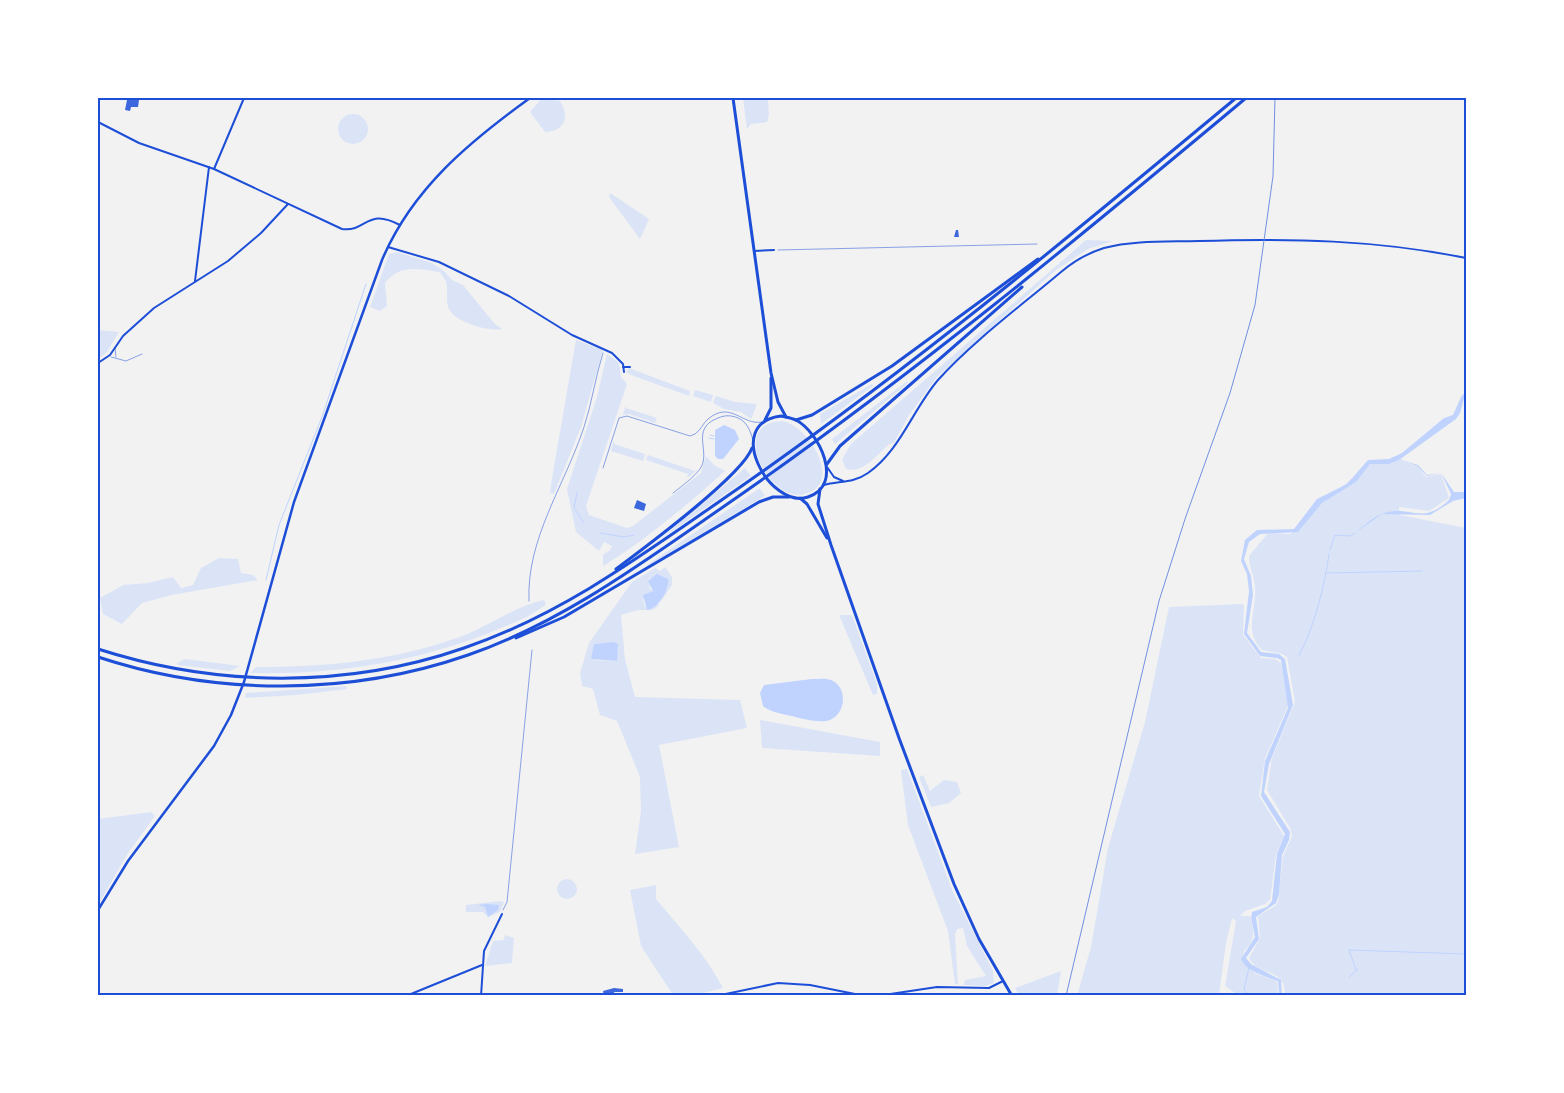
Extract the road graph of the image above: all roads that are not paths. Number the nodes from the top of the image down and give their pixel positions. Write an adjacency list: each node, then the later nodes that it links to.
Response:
1 (244, 98): 8 (street)
2 (530, 98): 10 (main road)
3 (733, 98): 14 (highway)
4 (1236, 98): 11 (highway)
5 (1246, 98): 15 (highway)
6 (98, 122): 7 (street)
7 (209, 167): 8 (street); 17 (street)
8 (214, 169): 9 (street)
9 (288, 204): 10 (street); 17 (street)
10 (400, 225): 12 (main road)
11 (1077, 230): 28 (highway); 40 (highway)
12 (388, 247): 23 (street); 44 (main road)
13 (774, 250): 14 (street)
14 (754, 251): 26 (highway)
15 (1060, 253): 32 (highway); 41 (highway)
16 (1466, 258): 34 (street)
17 (195, 281): 18 (street)
18 (115, 348): 20 (street); 21 (lane)
19 (142, 354): 21 (lane)
20 (110, 355): 21 (lane); 22 (street)
21 (116, 359)
22 (98, 363)
23 (623, 367): 24 (street); 25 (street)
24 (630, 367)
25 (624, 372)
26 (770, 372): 27 (highway); 29 (highway)
27 (786, 417): 28 (highway); 29 (highway)
28 (796, 420): 32 (highway)
29 (764, 421): 30 (highway); 33 (lane)
30 (753, 440): 31 (highway); 36 (lane)
31 (752, 448): 37 (highway); 40 (highway)
32 (827, 466): 34 (street); 35 (highway)
33 (603, 468)
34 (845, 482): 35 (street)
35 (821, 487): 38 (highway); 39 (highway)
36 (673, 492)
37 (788, 497): 38 (highway); 41 (highway)
38 (800, 498): 39 (highway)
39 (831, 545): 47 (highway)
40 (546, 614): 42 (highway)
41 (490, 647): 43 (highway)
42 (98, 649)
43 (98, 657)
44 (98, 910)
45 (502, 914): 46 (street)
46 (482, 965): 48 (street); 49 (street)
47 (1004, 981): 52 (street); 53 (highway)
48 (406, 996)
49 (481, 996)
50 (716, 996): 51 (street)
51 (865, 996)
52 (877, 996)
53 (1012, 996)

